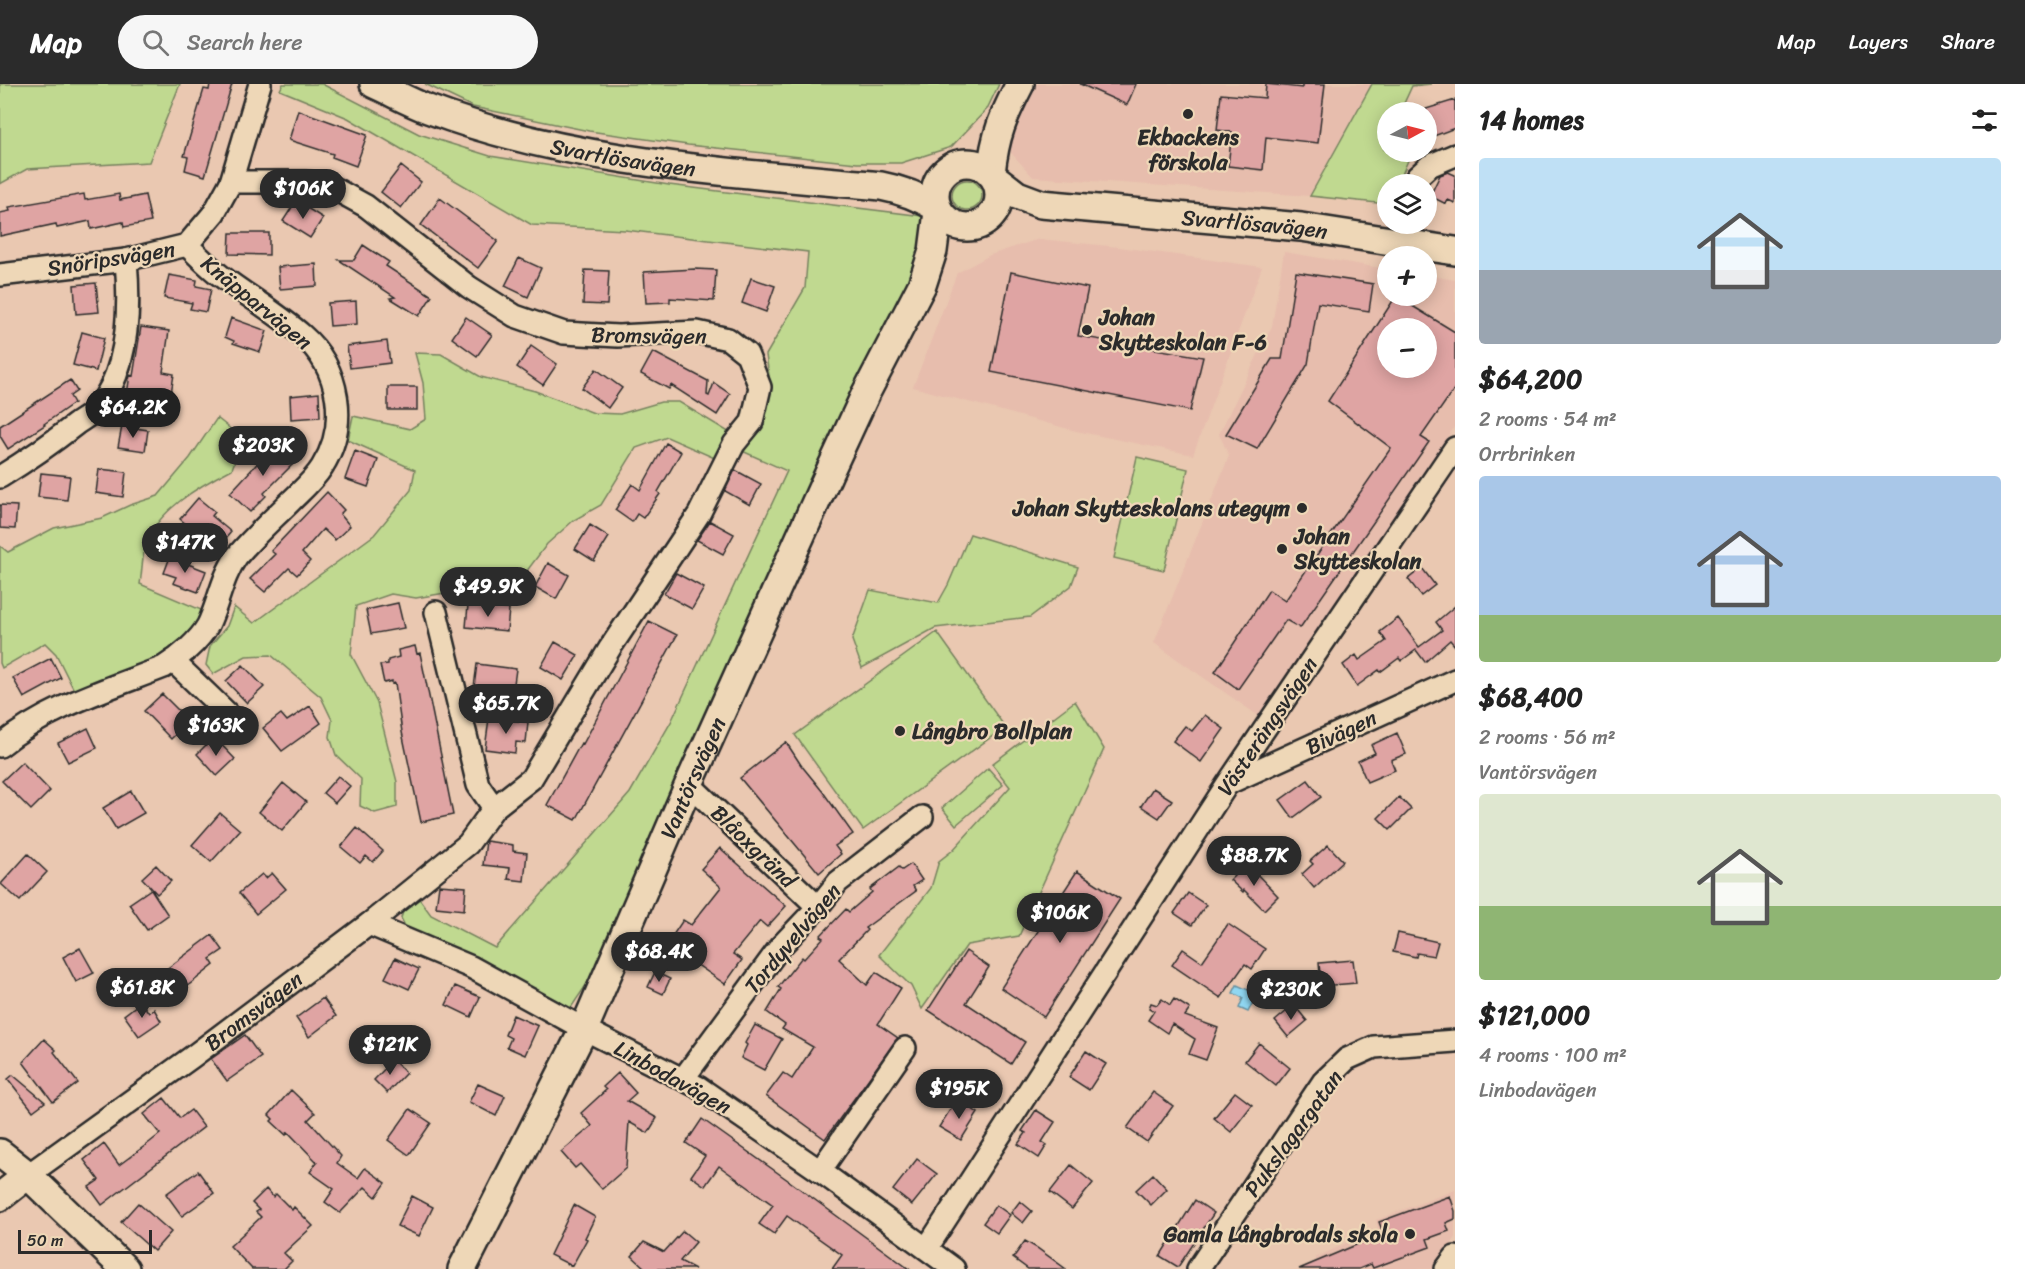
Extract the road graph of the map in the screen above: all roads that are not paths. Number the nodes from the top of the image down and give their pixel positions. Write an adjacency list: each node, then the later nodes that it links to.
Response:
1 (260, 84): 9 (street, Snöripsvägen)
2 (374, 84): 10 (street, Svartlösavägen)
3 (1020, 84): 4 (street)
4 (1004, 115): 6 (street); 8 (street)
5 (1455, 155): 7 (street)
6 (951, 167): 8 (street); 10 (street, Svartlösavägen); 12 (street)
7 (1420, 174)
8 (993, 175): 11 (street, Svartlösavägen); 13 (street)
9 (231, 182): 14 (street, Snöripsvägen); 28 (street, Bromsvägen)
10 (881, 186): 12 (street, Svartlösavägen)
11 (1053, 205): 13 (street, Svartlösavägen); 15 (street, Svartlösavägen)
12 (937, 210): 13 (street); 18 (street, Vantörsvägen)
13 (977, 226): 18 (street, Vantörsvägen)
14 (188, 245): 16 (street, Snöripsvägen); 22 (street, Knäpparvägen)
15 (1455, 250)
16 (126, 260): 17 (street, Snöripsvägen); 20 (street)
17 (0, 275)
18 (922, 285): 27 (street, Vantörsvägen)
19 (1455, 448): 26 (street, Västerängsvägen)
20 (0, 477)
21 (436, 612): 28 (street)
22 (174, 661): 24 (street); 25 (street, Knäpparvägen)
23 (1455, 680): 26 (street, Bivägen)
24 (228, 714)
25 (0, 746)
26 (1228, 783): 40 (street, Västerängsvägen)
27 (689, 784): 30 (street, Blåoxgränd); 32 (street, Vantörsvägen)
28 (494, 808): 31 (street, Bromsvägen)
29 (922, 817): 30 (street, Tordyvelvägen)
30 (818, 908): 35 (street, Tordyvelvägen)
31 (369, 924): 32 (street, Linbodavägen); 38 (street, Bromsvägen)
32 (584, 1029): 35 (street, Linbodavägen); 43 (street, Vantörsvägen)
33 (1455, 1041): 45 (street, Pukslagargatan)
34 (905, 1048): 37 (street)
35 (683, 1079): 37 (street, Linbodavägen)
36 (0, 1153): 38 (street)
37 (820, 1171): 40 (street, Linbodavägen)
38 (28, 1175): 39 (street, Bromsvägen); 42 (street)
39 (0, 1197)
40 (927, 1248): 44 (street, Linbodavägen)
41 (1455, 1257): 46 (street)
42 (125, 1269)
43 (462, 1269)
44 (954, 1269)
45 (1198, 1269)
46 (1446, 1269)

